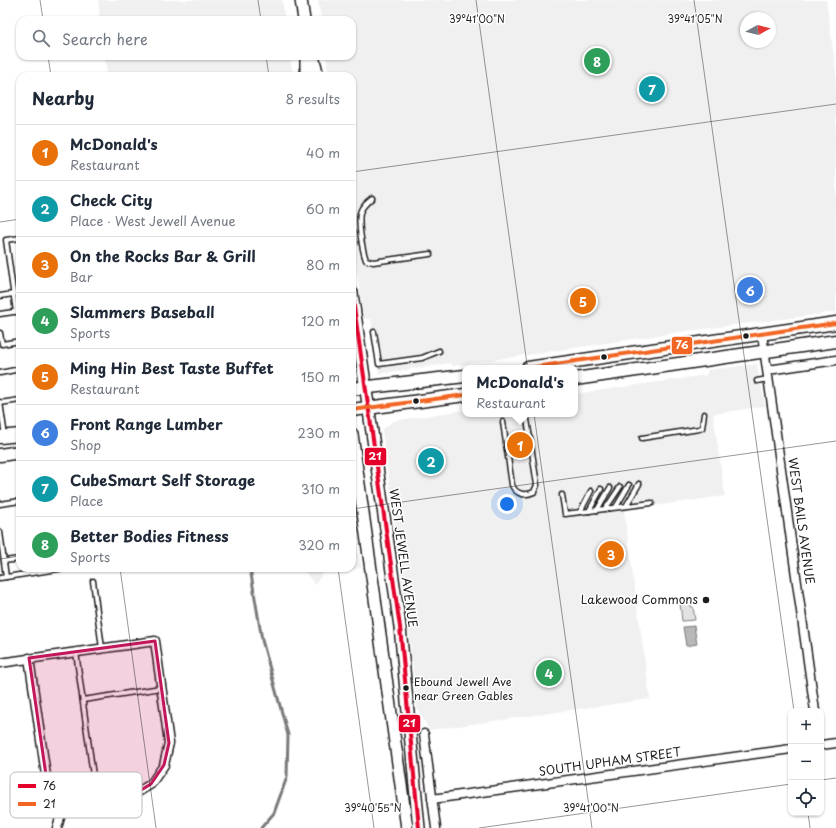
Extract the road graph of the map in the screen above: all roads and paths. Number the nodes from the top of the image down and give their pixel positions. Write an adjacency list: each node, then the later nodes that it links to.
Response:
1 (301, 0): 2 (main road)
2 (303, 16)
3 (306, 60): 5 (main road)
4 (314, 60): 6 (main road)
5 (306, 72)
6 (317, 72)
7 (372, 198): 9 (lane)
8 (16, 239): 10 (lane)
9 (430, 254)
10 (14, 294): 11 (lane); 12 (lane)
11 (0, 296)
12 (16, 302)
13 (16, 311): 14 (lane)
14 (0, 314)
15 (356, 320): 34 (main road, WEST JEWELL AVENUE)
16 (836, 323): 19 (main road)
17 (374, 332): 25 (lane)
18 (0, 333): 22 (lane)
19 (762, 334): 24 (street, WEST BAILS AVENUE); 27 (main road)
20 (836, 341): 24 (main road)
21 (16, 342): 22 (lane)
22 (2, 344): 23 (lane)
23 (0, 349)
24 (765, 351): 30 (street, WEST BAILS AVENUE); 32 (main road)
25 (439, 352)
26 (836, 360): 30 (street)
27 (549, 365)
28 (16, 370): 29 (lane)
29 (0, 373)
30 (768, 375): 33 (lane); 79 (street, WEST BAILS AVENUE)
31 (462, 376): 34 (main road)
32 (578, 379)
33 (757, 381)
34 (366, 388): 35 (main road); 39 (main road, WEST JEWELL AVENUE)
35 (356, 389)
36 (462, 395): 39 (main road)
37 (16, 401): 38 (lane)
38 (0, 403): 45 (lane)
39 (368, 408): 40 (main road); 91 (main road, WEST JEWELL AVENUE)
40 (356, 410)
41 (704, 414): 46 (lane)
42 (527, 419): 43 (lane)
43 (503, 422)
44 (16, 435): 45 (main road)
45 (3, 437)
46 (642, 438)
47 (16, 453): 48 (main road)
48 (0, 455)
49 (356, 463): 90 (main road)
50 (639, 484): 60 (lane)
51 (629, 485): 61 (lane)
52 (620, 487): 62 (lane)
53 (610, 488): 63 (lane)
54 (601, 489): 64 (lane)
55 (591, 491): 65 (lane)
56 (562, 495): 65 (lane)
57 (16, 502): 59 (lane)
58 (652, 503): 60 (lane)
59 (0, 504)
60 (626, 506): 61 (lane)
61 (616, 507): 62 (lane)
62 (606, 508): 63 (lane)
63 (597, 510): 64 (lane)
64 (589, 511): 65 (lane)
65 (580, 512)
66 (0, 532): 68 (lane)
67 (16, 560): 68 (lane)
68 (4, 561): 70 (lane)
69 (38, 572): 70 (lane)
70 (6, 577): 71 (lane)
71 (0, 578)
72 (94, 581): 73 (lane)
73 (102, 648): 74 (street); 77 (street)
74 (76, 652): 75 (street); 78 (lane)
75 (29, 658): 76 (street); 84 (street)
76 (0, 663)
77 (161, 688): 78 (lane); 86 (street)
78 (83, 700): 85 (lane)
79 (815, 708)
80 (424, 734): 87 (street)
81 (836, 743): 82 (street)
82 (824, 745)
83 (788, 749): 87 (street, SOUTH UPHAM STREET)
84 (46, 772)
85 (93, 772)
86 (142, 790)
87 (432, 799): 92 (street)
88 (60, 818): 89 (street)
89 (57, 828)
90 (407, 828)
91 (419, 828)
92 (436, 828)

